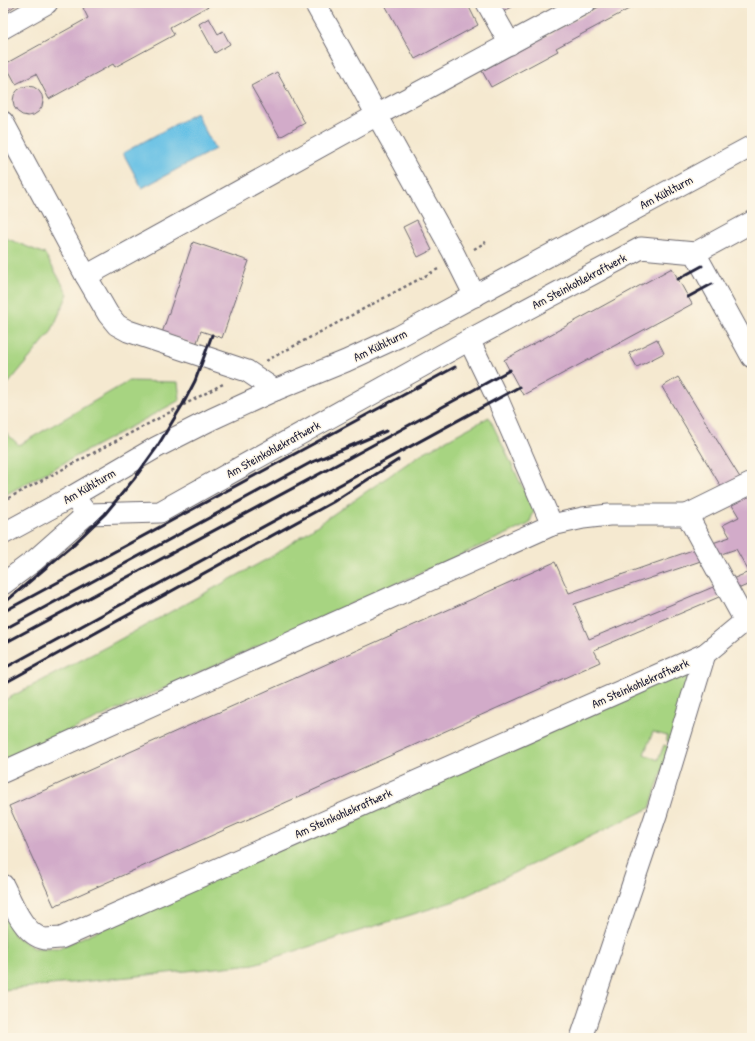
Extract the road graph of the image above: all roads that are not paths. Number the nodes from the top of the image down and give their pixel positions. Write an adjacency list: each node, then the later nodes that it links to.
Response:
1 (28, 3): 6 (street)
2 (47, 3): 7 (street)
3 (315, 3): 9 (street)
4 (487, 3): 8 (street)
5 (586, 3): 8 (street)
6 (3, 19)
7 (3, 28)
8 (510, 44): 9 (street)
9 (377, 115): 14 (street); 15 (street)
10 (3, 122): 14 (street)
11 (752, 146): 15 (street, Am Kühlturm)
12 (752, 222): 13 (street)
13 (695, 253): 16 (street, Am Steinkohlekraftwerk); 17 (street)
14 (86, 276): 18 (street)
15 (475, 296): 18 (street, Am Kühlturm)
16 (469, 340): 21 (street, Am Steinkohlekraftwerk); 23 (street)
17 (752, 357)
18 (276, 390): 20 (street, Am Kühlturm)
19 (752, 483): 22 (street)
20 (73, 496): 21 (street); 24 (street, Am Kühlturm)
21 (87, 514): 25 (street)
22 (687, 515): 23 (street); 26 (street, Am Steinkohlekraftwerk)
23 (552, 525): 28 (street)
24 (3, 534)
25 (3, 584)
26 (749, 620): 27 (street, Am Steinkohlekraftwerk)
27 (705, 654): 29 (street, Am Steinkohlekraftwerk); 30 (street, Am Steinkohlekraftwerk)
28 (3, 772)
29 (3, 885)
30 (581, 1038)

